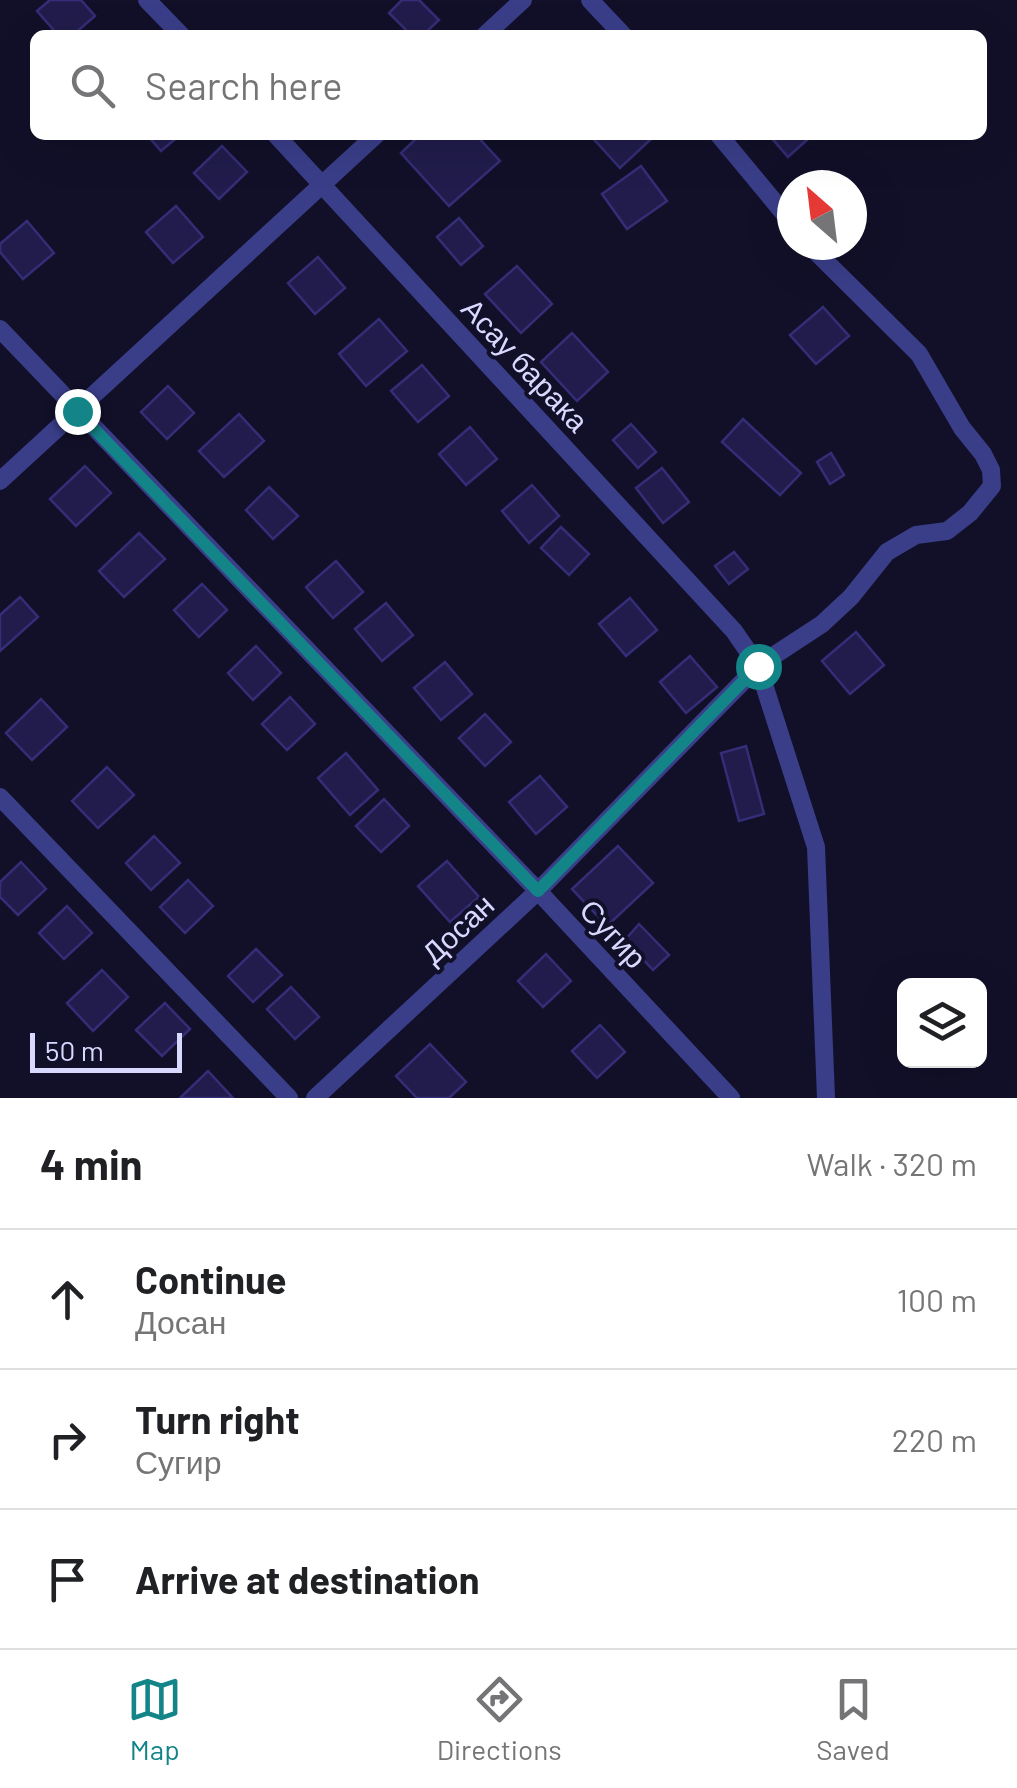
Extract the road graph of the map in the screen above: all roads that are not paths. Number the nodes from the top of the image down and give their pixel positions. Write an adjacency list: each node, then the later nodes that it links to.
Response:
1 (147, 0): 4 (street)
2 (523, 0): 5 (street)
3 (590, 0): 6 (street)
4 (176, 30)
5 (490, 30)
6 (619, 30)
7 (281, 140): 10 (street, Асау барака)
8 (371, 140): 10 (street)
9 (723, 140): 11 (street)
10 (323, 184): 14 (street); 16 (street, Асау барака)
11 (777, 205)
12 (825, 260): 16 (street, Досан)
13 (0, 329): 14 (street, Сугир)
14 (77, 411): 15 (street); 18 (street, Сугир)
15 (0, 482)
16 (758, 666): 18 (street, Досан); 22 (street, Асау барака)
17 (0, 797): 19 (street)
18 (538, 891): 20 (street, Досан); 21 (street, Сугир)
19 (288, 1098)
20 (315, 1098)
21 (731, 1098)
22 (826, 1098)

